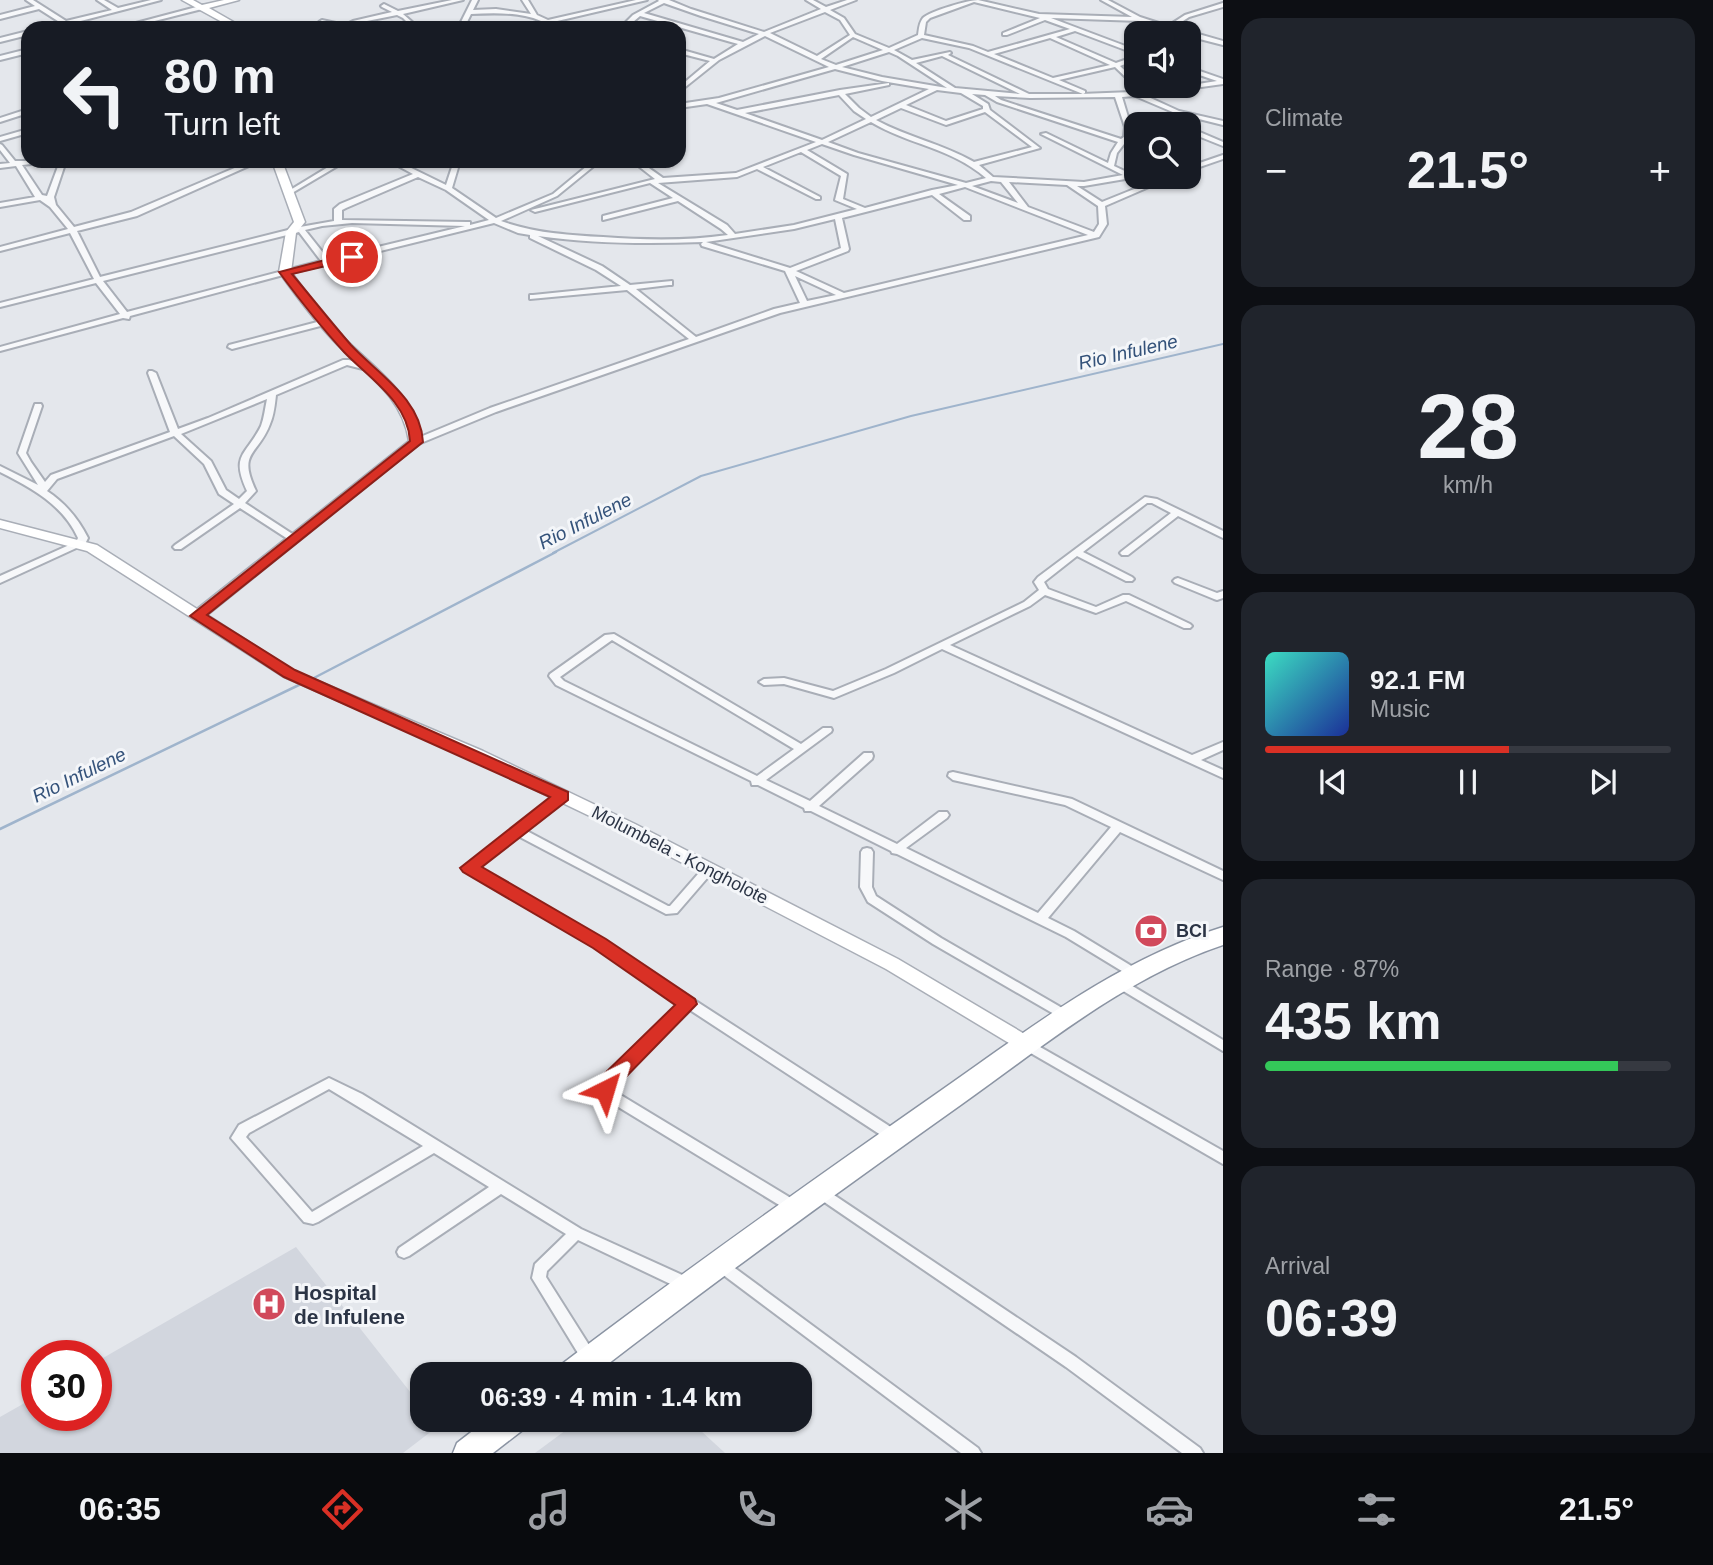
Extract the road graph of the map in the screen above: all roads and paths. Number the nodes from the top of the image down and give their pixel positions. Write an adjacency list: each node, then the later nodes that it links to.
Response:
1 (29, 0): 20 (street)
2 (100, 0): 23 (street)
3 (158, 0): 23 (street)
4 (186, 0): 21 (street)
5 (235, 0): 21 (street)
6 (460, 0): 15 (street)
7 (475, 0): 24 (street)
8 (525, 0): 27 (street)
9 (644, 0): 39 (street)
10 (664, 0): 26 (street); 46 (street)
11 (809, 0): 22 (street)
12 (853, 0): 22 (street)
13 (973, 0): 29 (street); 51 (street)
14 (1104, 0): 17 (street)
15 (444, 1): 25 (street)
16 (1127, 1): 17 (street)
17 (1113, 4): 30 (street)
18 (384, 6): 25 (street)
19 (1222, 6): 43 (street)
20 (39, 7): 28 (street); 31 (street)
21 (204, 7): 33 (street); 34 (street)
22 (826, 9): 46 (street); 50 (street)
23 (116, 10): 32 (street)
24 (469, 12): 27 (street); 37 (street)
25 (398, 13): 35 (street); 36 (street)
26 (640, 14): 40 (street); 41 (street)
27 (535, 16): 38 (street)
28 (0, 17)
29 (1042, 17): 30 (street); 45 (street); 47 (street)
30 (1140, 19): 42 (street)
31 (62, 21)
32 (73, 21)
33 (154, 21)
34 (228, 21)
35 (360, 21)
36 (408, 21)
37 (464, 21)
38 (545, 21)
39 (551, 21)
40 (632, 21)
41 (664, 21)
42 (1148, 21)
43 (1179, 21)
44 (686, 27): 57 (street)
45 (1077, 29): 52 (street); 59 (street)
46 (763, 34): 57 (street); 66 (street)
47 (1005, 34)
48 (1219, 34): 55 (street)
49 (21, 35): 54 (street)
50 (853, 35): 60 (street); 66 (street)
51 (920, 36): 58 (street); 60 (street)
52 (1049, 36): 63 (street); 70 (street)
53 (1202, 38): 55 (street)
54 (0, 40)
55 (1212, 40): 56 (street)
56 (1223, 43)
57 (744, 44): 67 (street)
58 (964, 46): 63 (street); 64 (street)
59 (1124, 47)
60 (890, 50): 68 (street); 71 (street)
61 (21, 53): 65 (street)
62 (686, 53): 67 (street)
63 (987, 54): 74 (street)
64 (944, 55): 68 (street); 83 (street)
65 (0, 58)
66 (817, 59): 71 (street)
67 (712, 60): 77 (street)
68 (912, 62): 79 (street)
69 (1124, 62): 70 (street)
70 (1116, 65): 73 (street); 74 (street)
71 (835, 67): 75 (street); 88 (street)
72 (1201, 74): 76 (street)
73 (1124, 75)
74 (1051, 80): 84 (street)
75 (893, 82): 78 (street); 80 (street)
76 (1201, 85)
77 (686, 86)
78 (937, 88): 79 (street); 91 (street)
79 (958, 90): 81 (street); 92 (street)
80 (839, 92): 95 (street); 99 (street)
81 (987, 93): 83 (street); 100 (street)
82 (1124, 93): 85 (street)
83 (1028, 95): 84 (street)
84 (1091, 95): 85 (street)
85 (1118, 95): 96 (street)
86 (686, 97): 89 (street)
87 (1155, 98): 93 (street)
88 (708, 102): 89 (street); 95 (street)
89 (697, 104): 90 (street)
90 (686, 105)
91 (903, 106): 92 (street); 99 (street)
92 (986, 110): 106 (street)
93 (1184, 112)
94 (21, 113): 98 (street)
95 (736, 113): 108 (street)
96 (1124, 114)
97 (1201, 118): 101 (street)
98 (0, 120)
99 (869, 121): 108 (street); 115 (street)
100 (1068, 123): 104 (street); 107 (street)
101 (1223, 123)
102 (21, 133): 105 (street)
103 (1201, 133): 109 (street)
104 (1044, 134): 106 (street); 116 (street)
105 (0, 139)
106 (1026, 140): 115 (street)
107 (1124, 140): 116 (street)
108 (819, 142): 111 (street); 136 (street)
109 (1223, 144)
110 (0, 146): 114 (street)
111 (802, 150): 119 (street); 148 (street)
112 (1223, 157): 117 (street)
113 (21, 163): 114 (street)
114 (15, 164): 118 (street); 141 (street)
115 (973, 164): 131 (street)
116 (1111, 165): 128 (street)
117 (1201, 165)
118 (0, 166)
119 (758, 167): 133 (street); 142 (street)
120 (61, 168): 144 (street)
121 (241, 168): 157 (street)
122 (280, 168): 139 (street)
123 (330, 168): 139 (street)
124 (404, 168): 129 (street)
125 (455, 168): 137 (street)
126 (588, 168): 147 (street)
127 (645, 168): 133 (street)
128 (1124, 171)
129 (416, 175): 137 (street); 153 (street)
130 (1124, 177): 135 (street)
131 (991, 179): 132 (street); 136 (street)
132 (1003, 179): 135 (street); 149 (street)
133 (661, 180): 134 (street)
134 (651, 181): 143 (street); 147 (street)
135 (1068, 183): 146 (street)
136 (962, 184): 140 (street); 149 (street)
137 (448, 189): 154 (street)
138 (1140, 189): 146 (street)
139 (290, 192): 156 (street)
140 (932, 192): 148 (street); 152 (street)
141 (40, 197): 144 (street); 145 (street)
142 (818, 198)
143 (677, 199): 151 (street); 160 (street)
144 (52, 201): 157 (street)
145 (0, 205)
146 (1101, 205): 159 (street)
147 (541, 207): 154 (street)
148 (864, 210): 150 (street)
149 (1028, 211): 159 (street)
150 (838, 217): 160 (street); 164 (street)
151 (606, 218)
152 (967, 218)
153 (338, 221): 155 (street); 156 (street)
154 (495, 221): 155 (street); 158 (street)
155 (477, 225): 163 (street)
156 (296, 230): 163 (street); 165 (street); 166 (street)
157 (73, 232): 162 (street); 166 (street)
158 (531, 234): 161 (street); 168 (street)
159 (1096, 235): 169 (street)
160 (733, 236): 161 (street)
161 (696, 241): 164 (street)
162 (0, 249)
163 (327, 263): 165 (street)
164 (790, 270): 169 (street); 171 (street)
165 (285, 272): 172 (street); 173 (street)
166 (98, 280): 166 (street); 172 (street)
167 (669, 283): 168 (street)
168 (629, 289): 170 (street); 174 (street)
169 (841, 294): 171 (street)
170 (533, 297)
171 (804, 303): 174 (street)
172 (126, 317): 176 (street)
173 (325, 322): 175 (street); 177 (street)
174 (693, 338): 182 (street)
175 (232, 347)
176 (0, 349)
177 (347, 356): 179 (street); 182 (street)
178 (152, 373): 181 (street)
179 (272, 396): 181 (street); 185 (street)
180 (38, 406): 184 (street)
181 (175, 433): 184 (street); 185 (street)
182 (416, 442): 189 (street)
183 (0, 469): 184 (street)
184 (42, 486): 190 (street)
185 (238, 503): 189 (street); 191 (street)
186 (1176, 513): 188 (street); 192 (street); 193 (street)
187 (0, 524): 190 (street)
188 (1223, 535)
189 (294, 540): 199 (street)
190 (80, 544): 195 (street); 199 (street)
191 (178, 547)
192 (1076, 552): 194 (street); 197 (street)
193 (1125, 553)
194 (1129, 579)
195 (0, 580)
196 (1178, 581): 198 (street)
197 (1044, 591): 200 (street); 201 (street)
198 (1223, 594)
199 (197, 616): 213 (street, Molumbela - Kongholote)
200 (1187, 626)
201 (958, 638): 202 (street); 203 (street)
202 (943, 646): 203 (street); 204 (street)
203 (977, 662): 209 (street)
204 (764, 682)
205 (827, 730): 207 (street)
206 (1223, 746): 209 (street)
207 (800, 748): 212 (street); 212 (street)
208 (868, 756): 214 (street)
209 (1191, 760): 210 (street)
210 (1223, 774)
211 (953, 776): 216 (street)
212 (756, 782): 214 (street)
213 (562, 796): 217 (street); 220 (street, Molumbela - Kongholote)
214 (809, 808): 218 (street)
215 (943, 816): 218 (street)
216 (1119, 826): 221 (street); 222 (street)
217 (517, 831): 220 (street); 225 (street)
218 (896, 850): 222 (street)
219 (867, 852): 226 (street)
220 (709, 869): 227 (street, Molumbela - Kongholote)
221 (1223, 876)
222 (1040, 920): 224 (street)
223 (1222, 938): 224 (highway)
224 (1125, 977): 226 (highway); 228 (street)
225 (688, 1004): 229 (street); 234 (street)
226 (1065, 1015): 227 (highway)
227 (1027, 1044): 229 (highway); 231 (street)
228 (1223, 1046)
229 (895, 1137): 233 (highway)
230 (435, 1146): 230 (street); 232 (street)
231 (1223, 1158)
232 (498, 1188): 235 (street); 236 (street)
233 (819, 1191): 234 (highway); 244 (street)
234 (795, 1208): 237 (highway)
235 (576, 1233): 238 (street); 239 (street)
236 (404, 1252)
237 (719, 1265): 238 (highway); 243 (street)
238 (690, 1286): 240 (highway)
239 (579, 1362)
240 (588, 1362)
241 (499, 1432): 242 (highway)
242 (480, 1450)
243 (973, 1453)
244 (1195, 1453)

